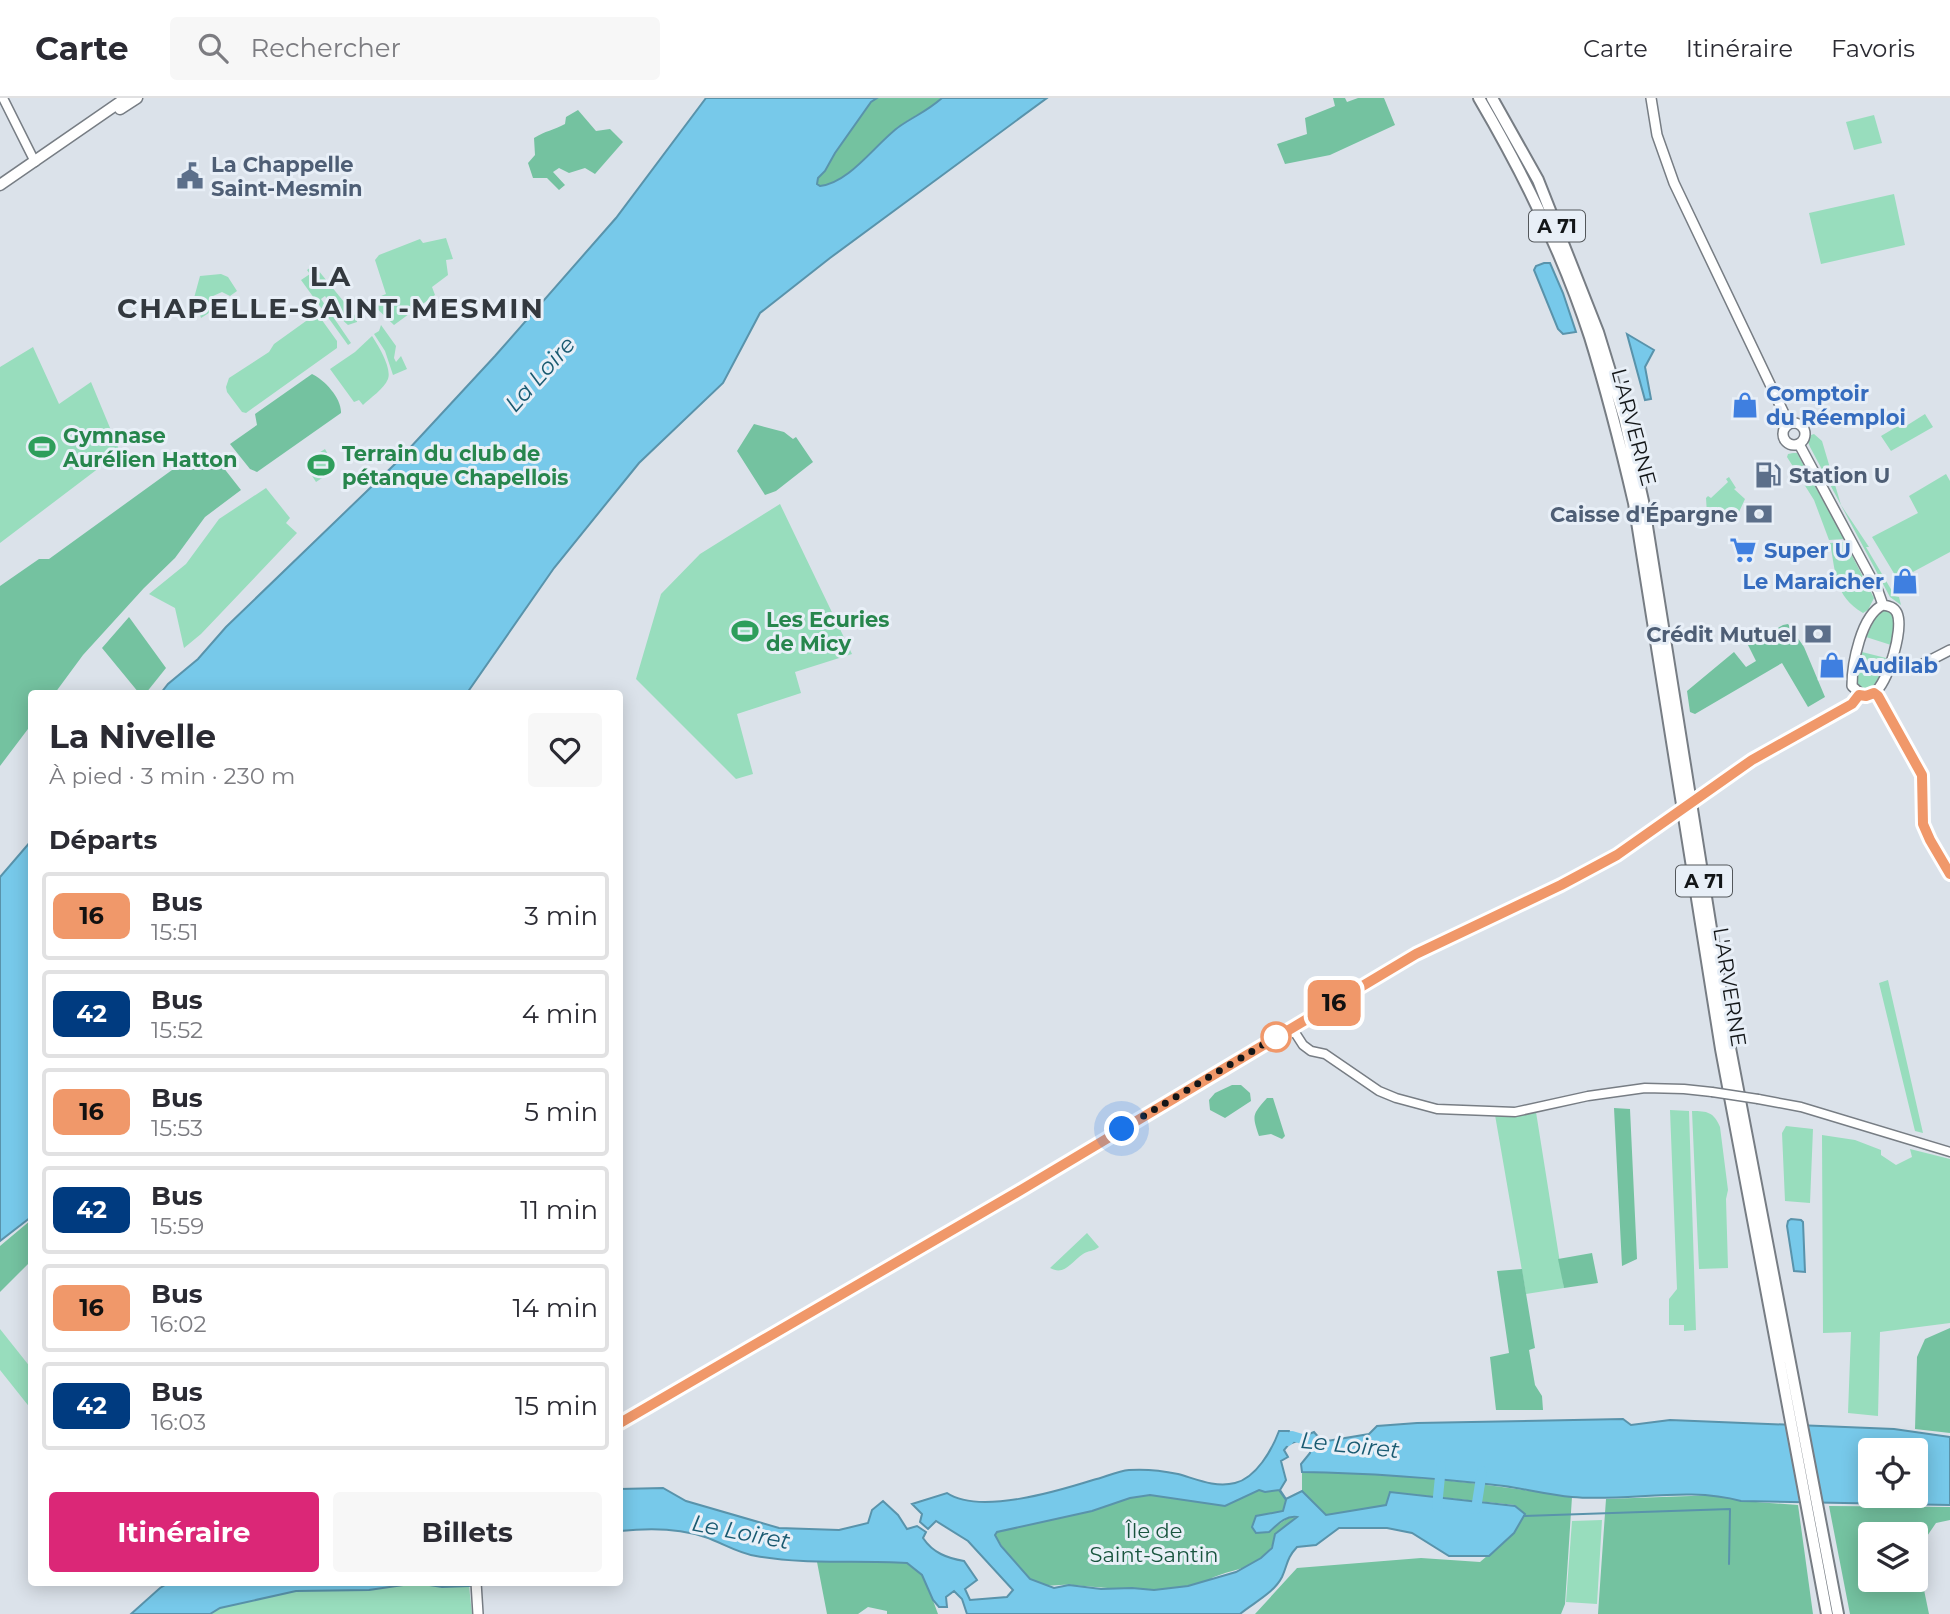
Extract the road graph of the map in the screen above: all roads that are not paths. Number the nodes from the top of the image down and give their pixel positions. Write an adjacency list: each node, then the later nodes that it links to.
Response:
1 (3, 98): 7 (street)
2 (125, 98): 7 (main road)
3 (137, 98): 7 (main road)
4 (1479, 98): 17 (highway, L'ARVERNE / A 71)
5 (1492, 98): 17 (highway, L'ARVERNE / A 71)
6 (1651, 98): 9 (main road)
7 (39, 159): 8 (main road)
8 (0, 185)
9 (1789, 424): 10 (main road); 10 (main road)
10 (1800, 444): 11 (main road)
11 (1883, 605): 13 (main road); 14 (main road)
12 (1950, 650): 13 (main road)
13 (1891, 661): 14 (main road)
14 (1859, 695): 15 (main road, bridge)
15 (1292, 1028): 16 (street, bridge); 18 (main road)
16 (1950, 1152)
17 (1794, 1403): 19 (highway, L'ARVERNE / A 71)
18 (623, 1421)
19 (1816, 1522): 22 (highway, L'ARVERNE / A 71); 23 (highway, L'ARVERNE / A 71)
20 (476, 1586): 21 (main road)
21 (478, 1614)
22 (1827, 1614)
23 (1838, 1614)

